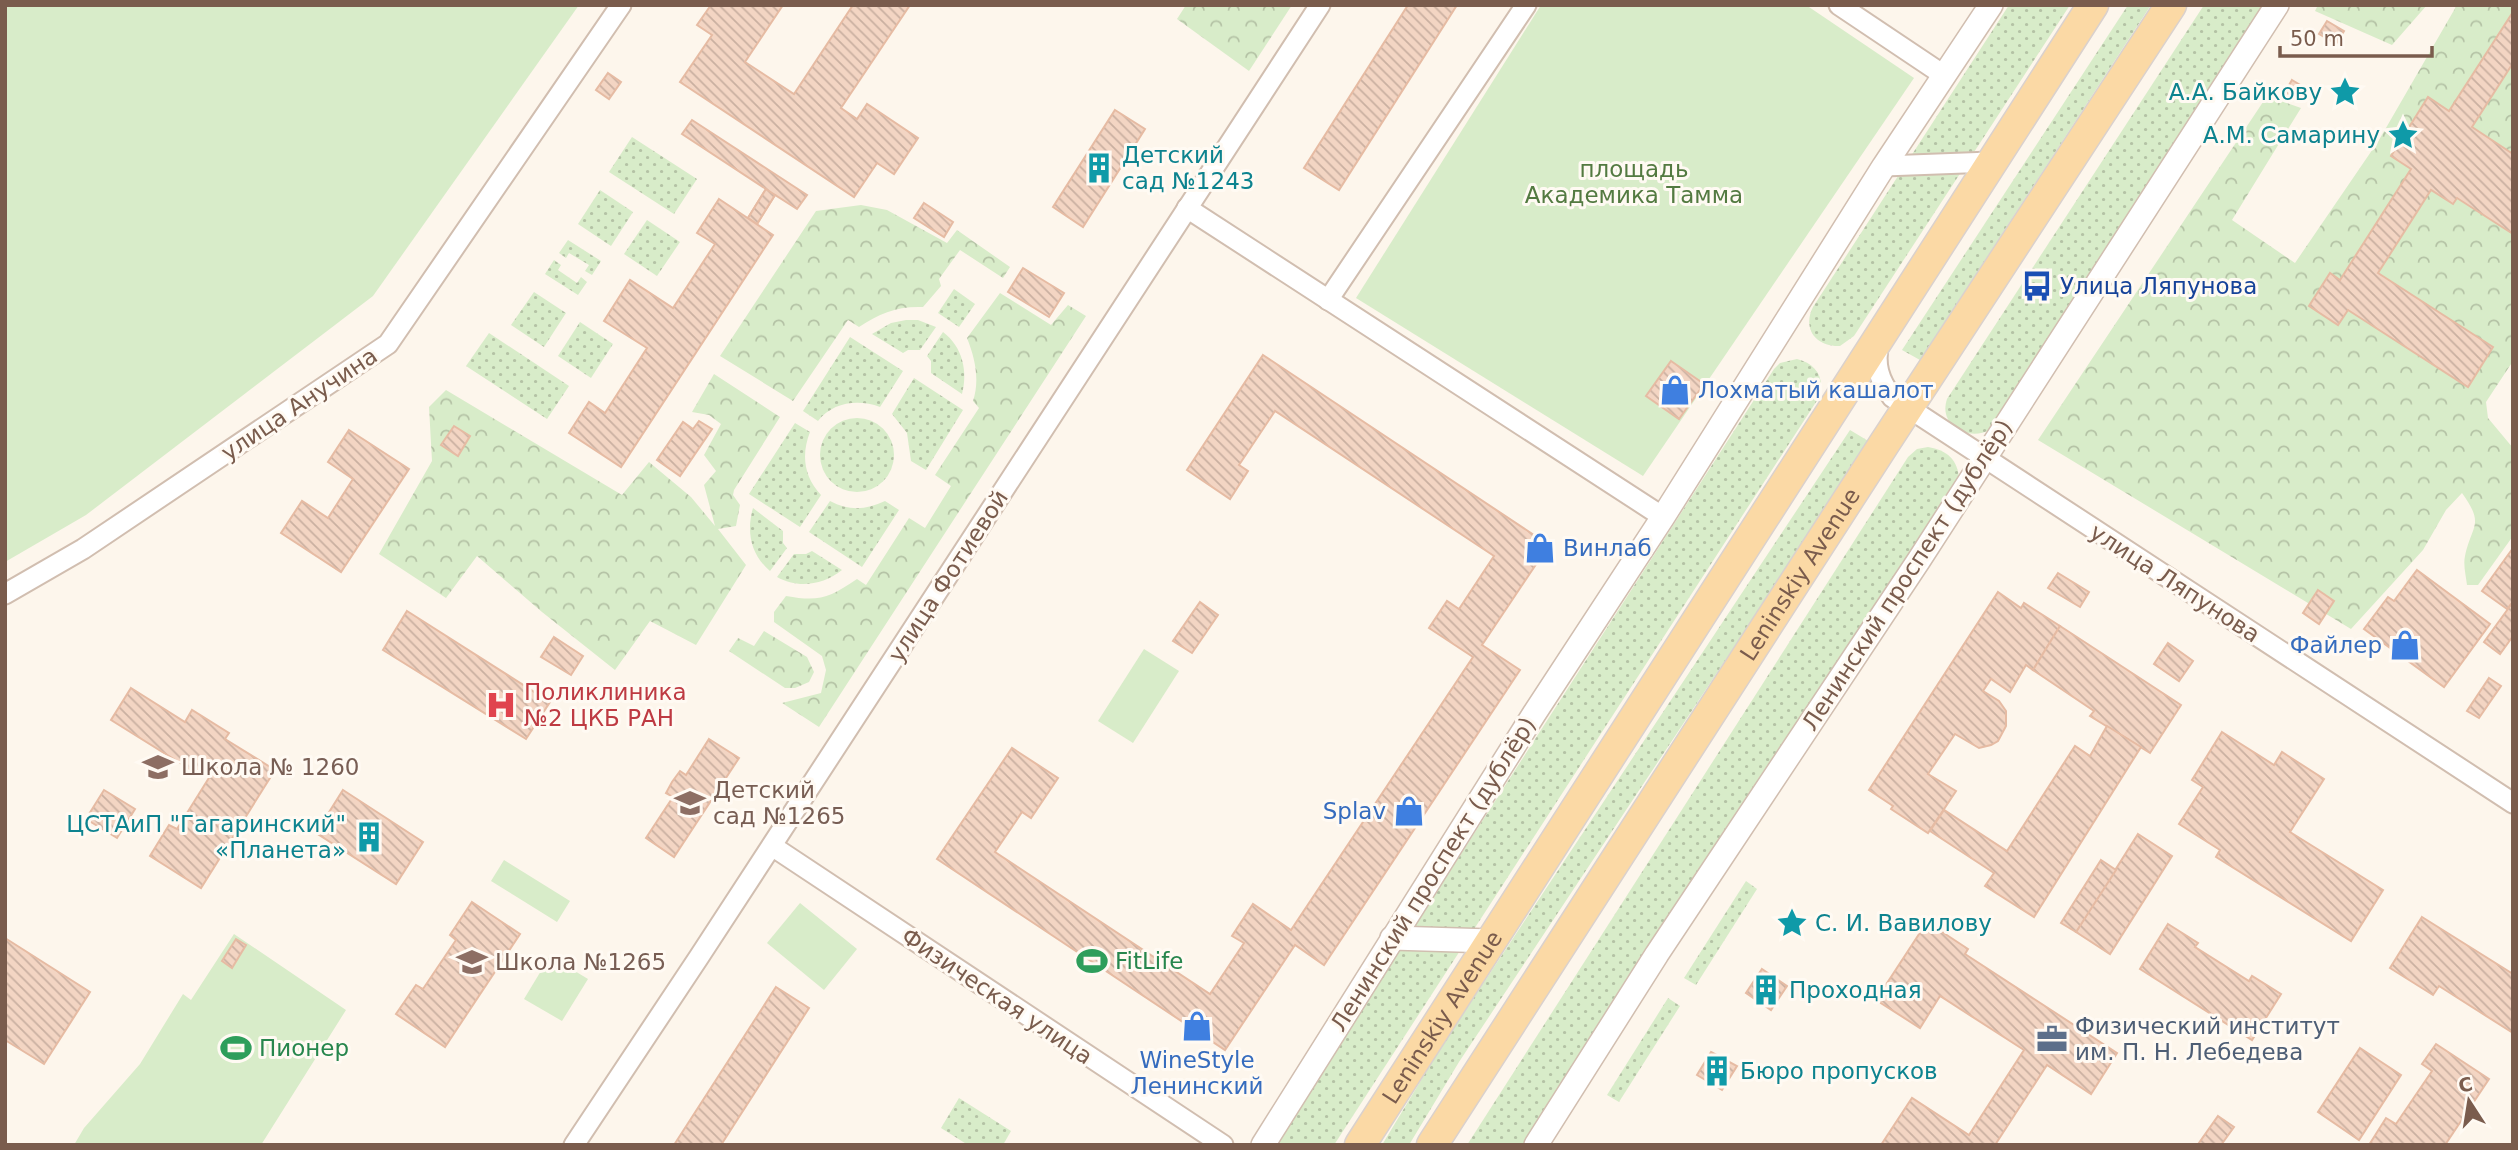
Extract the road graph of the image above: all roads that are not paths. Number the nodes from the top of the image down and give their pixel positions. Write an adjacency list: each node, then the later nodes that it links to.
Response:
1 (621, 5): 18 (street, улица Анучина)
2 (1320, 5): 12 (street, улица Фотиевой)
3 (1526, 5): 13 (street)
4 (1839, 5): 9 (street)
5 (1992, 5): 9 (street, Ленинский проспект (дублёр))
6 (2093, 5): 10 (main road, Leninskiy Avenue)
7 (2171, 5): 15 (main road, Leninskiy Avenue)
8 (2272, 8): 16 (street, Ленинский проспект (дублёр))
9 (1944, 76): 11 (street, Ленинский проспект (дублёр))
10 (1991, 162): 11 (street); 14 (main road, Leninskiy Avenue)
11 (1884, 166): 17 (street, Ленинский проспект (дублёр))
12 (1187, 208): 13 (street); 20 (street, улица Фотиевой)
13 (1328, 300): 17 (street)
14 (1880, 337): 15 (street, улица Ляпунова); 22 (main road, Leninskiy Avenue)
15 (1909, 407): 16 (street, улица Ляпунова); 27 (main road, Leninskiy Avenue)
16 (1985, 458): 19 (street, улица Ляпунова); 28 (street, Ленинский проспект (дублёр))
17 (1663, 517): 21 (street, Ленинский проспект (дублёр))
18 (5, 594)
19 (2513, 803)
20 (772, 846): 23 (street, улица Фотиевой); 24 (street, Физическая улица)
21 (1392, 938): 22 (street); 25 (street, Ленинский проспект (дублёр))
22 (1491, 941): 26 (main road, Leninskiy Avenue)
23 (574, 1145)
24 (1223, 1145)
25 (1263, 1145)
26 (1360, 1145)
27 (1432, 1145)
28 (1536, 1145)

